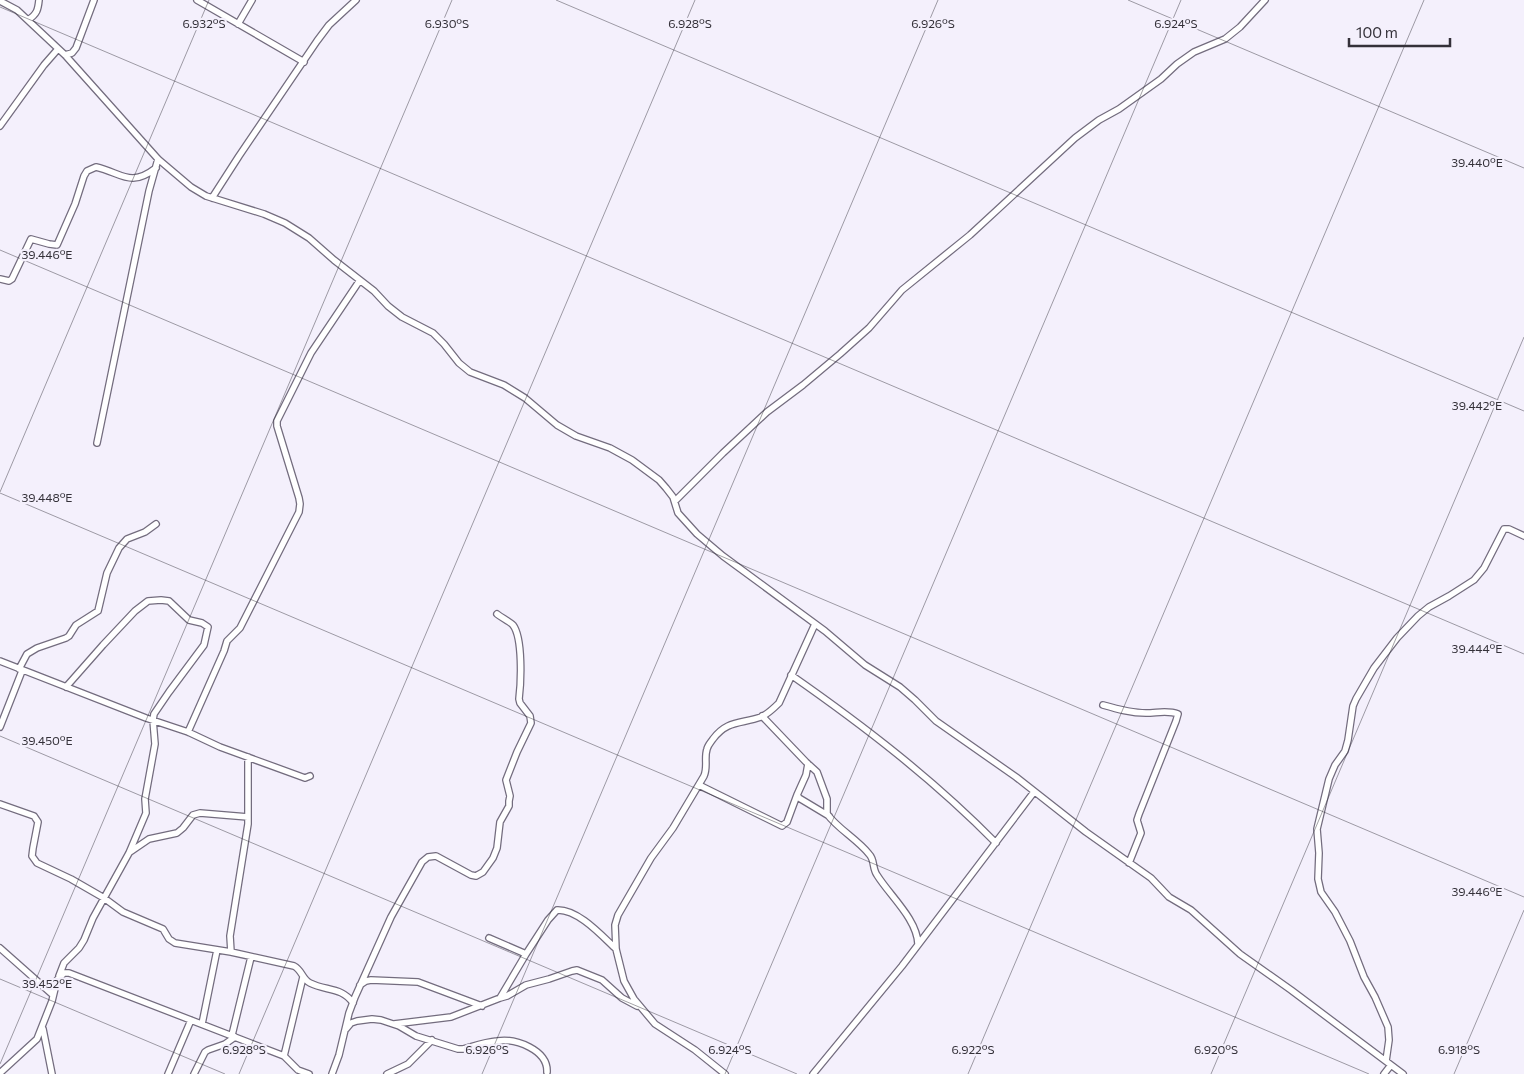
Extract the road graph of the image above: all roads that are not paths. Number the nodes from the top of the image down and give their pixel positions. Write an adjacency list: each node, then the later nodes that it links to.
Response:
1 (39, 0): 8 (street)
2 (94, 0): 11 (street)
3 (197, 0): 9 (street)
4 (252, 0): 9 (street)
5 (356, 0): 12 (street)
6 (1265, 0): 20 (street)
7 (0, 1): 8 (street)
8 (28, 20): 10 (street)
9 (238, 24): 12 (street)
10 (58, 49): 11 (street); 13 (street)
11 (65, 55): 14 (street)
12 (304, 62): 16 (street)
13 (0, 126)
14 (158, 159): 15 (street); 16 (street)
15 (156, 168): 17 (street); 19 (street)
16 (212, 198): 18 (street)
17 (0, 278)
18 (360, 280): 20 (street); 33 (street)
19 (96, 443)
20 (675, 501): 24 (street)
21 (156, 524): 26 (street)
22 (1524, 536): 71 (street)
23 (497, 614): 57 (street)
24 (815, 624): 27 (street); 38 (street)
25 (0, 661): 26 (street)
26 (21, 670): 28 (street); 32 (street)
27 (791, 675): 30 (street); 43 (street)
28 (66, 687): 31 (street); 31 (street)
29 (1103, 705): 45 (street)
30 (762, 716): 35 (street); 37 (street)
31 (153, 720): 33 (street); 44 (street)
32 (0, 727)
33 (188, 732): 34 (street)
34 (248, 757): 36 (street); 42 (street)
35 (808, 764): 39 (street); 41 (street)
36 (310, 776)
37 (699, 785): 39 (street); 50 (street)
38 (1034, 792): 43 (street); 45 (street)
39 (797, 794): 41 (street)
40 (0, 804): 46 (street)
41 (829, 816): 48 (street)
42 (248, 817): 44 (street); 52 (street)
43 (996, 843): 48 (street)
44 (129, 853): 46 (street)
45 (1129, 864): 71 (street)
46 (104, 898): 51 (street); 55 (street)
47 (488, 938): 53 (street)
48 (918, 944): 81 (street)
49 (0, 948): 58 (street)
50 (616, 948): 53 (street); 62 (street)
51 (216, 950): 52 (street); 64 (street)
52 (231, 952): 54 (street)
53 (526, 954): 59 (street)
54 (251, 957): 56 (street); 68 (street)
55 (60, 976): 58 (street); 63 (street)
56 (303, 977): 60 (street); 70 (street)
57 (360, 986): 60 (street); 61 (street)
58 (53, 995): 66 (street)
59 (500, 998): 61 (street); 62 (street)
60 (353, 1003): 67 (street)
61 (482, 1006): 65 (street)
62 (640, 1007): 80 (street)
63 (191, 1020): 64 (street); 75 (street)
64 (202, 1024): 68 (street)
65 (394, 1024): 67 (street); 69 (street)
66 (42, 1027): 73 (street); 74 (street)
67 (345, 1030): 78 (street)
68 (234, 1036): 70 (street); 76 (street)
69 (432, 1040): 72 (street); 79 (street)
70 (284, 1056): 77 (street)
71 (1389, 1063): 82 (street); 83 (street)
72 (547, 1072)
73 (0, 1074)
74 (52, 1074)
75 (168, 1074)
76 (194, 1074)
77 (309, 1074)
78 (332, 1074)
79 (386, 1074)
80 (725, 1074)
81 (812, 1074)
82 (1384, 1074)
83 (1403, 1074)

